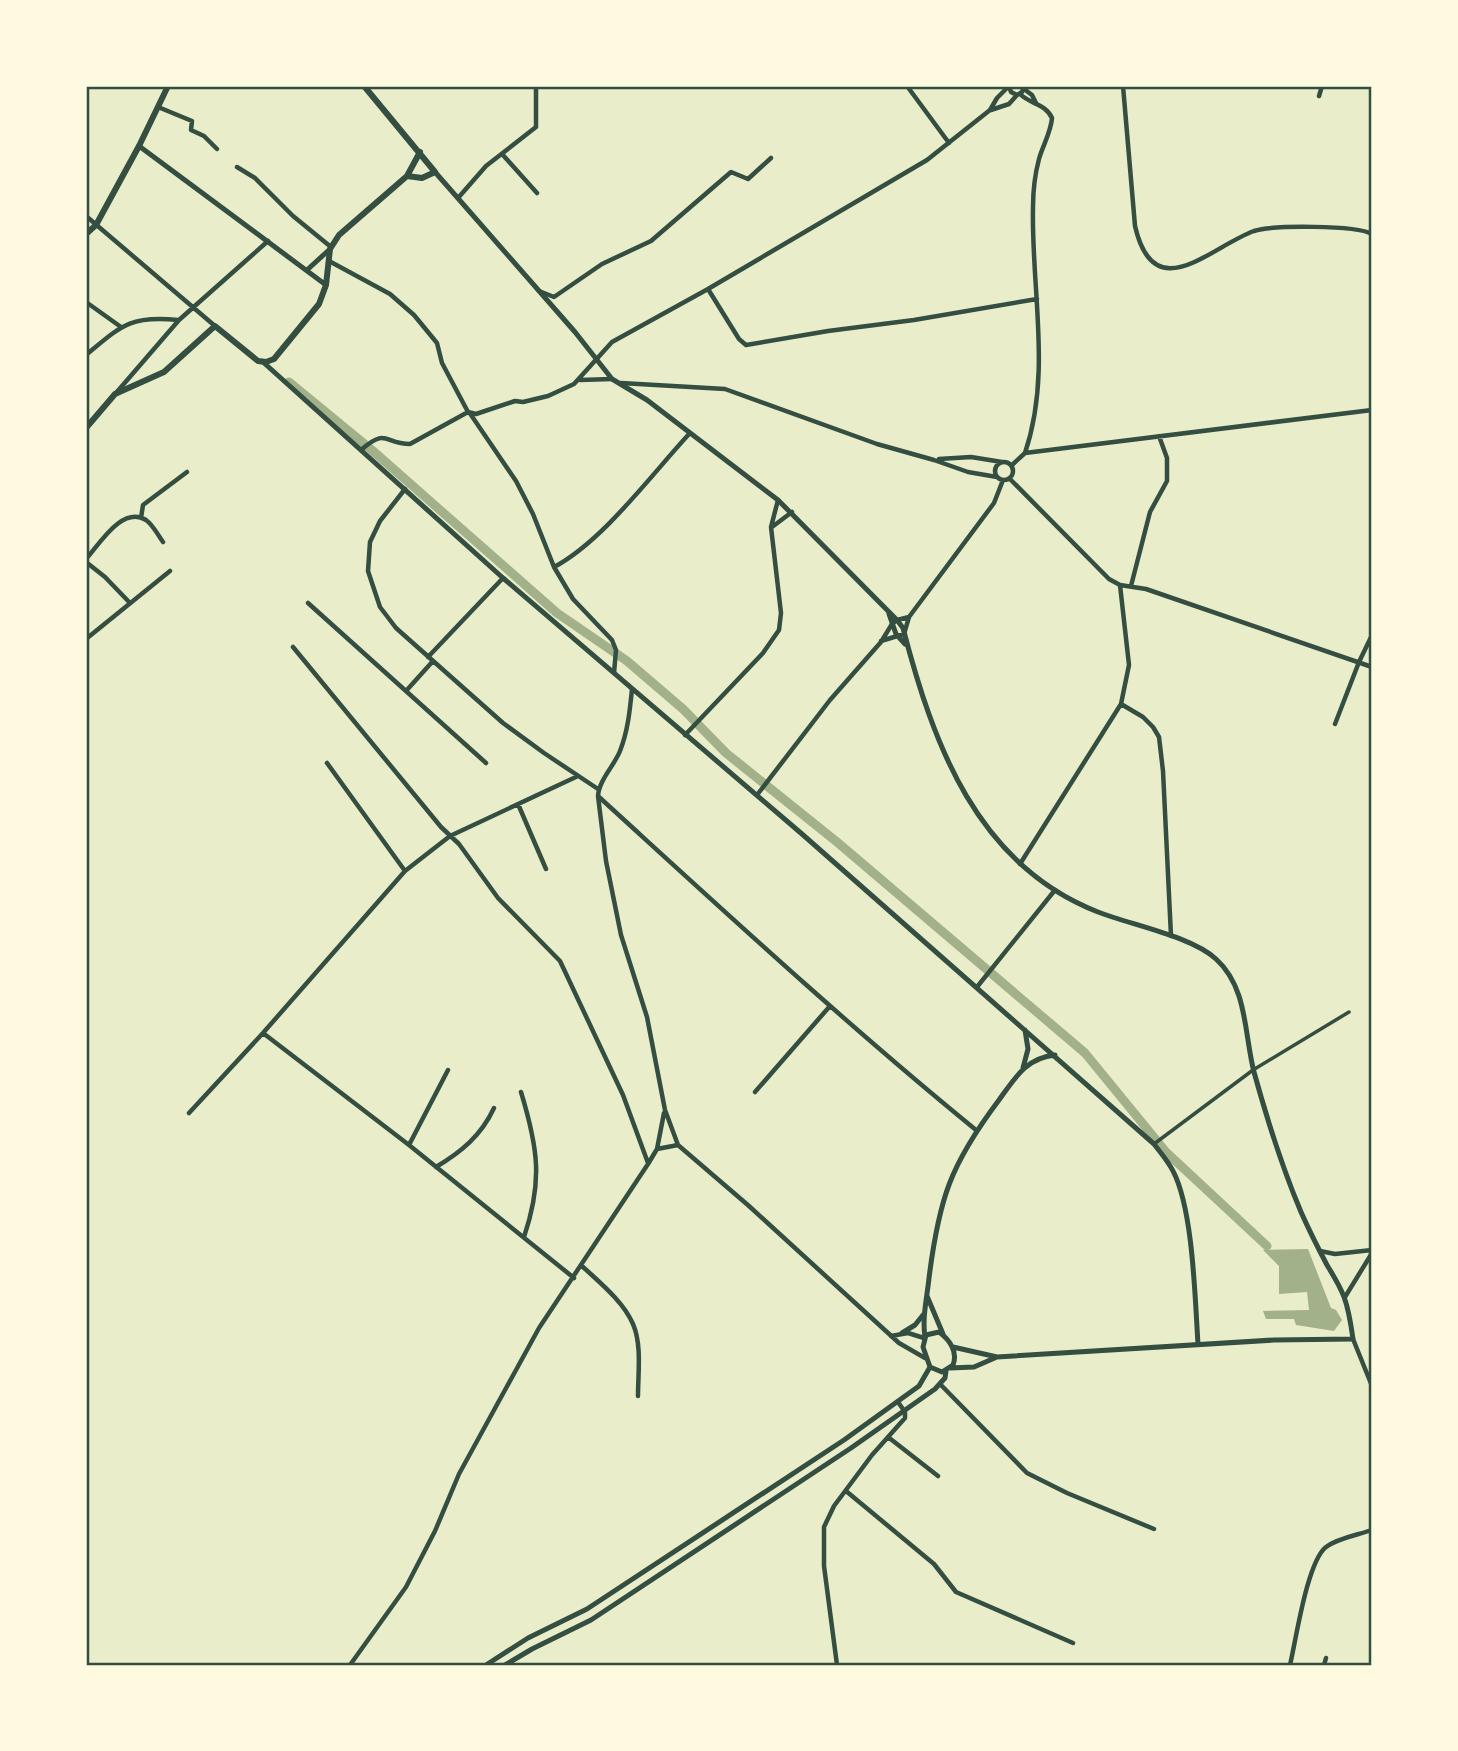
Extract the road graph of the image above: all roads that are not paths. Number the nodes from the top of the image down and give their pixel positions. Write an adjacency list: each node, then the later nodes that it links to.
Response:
1 (168, 86): 10 (main road)
2 (364, 86): 15 (main road)
3 (536, 86): 16 (street)
4 (906, 86): 12 (street)
5 (1009, 86): 8 (street); 11 (street)
6 (1123, 86): 26 (street)
7 (1322, 86): 9 (street)
8 (1021, 91): 11 (street); 34 (street)
9 (1320, 96)
10 (158, 107): 13 (main road); 14 (street)
11 (990, 110): 12 (street)
12 (949, 143): 32 (street)
13 (139, 146): 24 (main road); 27 (street)
14 (217, 149)
15 (420, 152): 19 (main road); 20 (main road)
16 (502, 155): 21 (street); 22 (street)
17 (771, 158): 33 (street)
18 (237, 167): 28 (street)
19 (435, 172): 20 (main road); 22 (street)
20 (407, 176): 28 (main road)
21 (537, 194)
22 (458, 198): 33 (street)
23 (86, 216): 24 (street)
24 (96, 225): 25 (main road); 36 (street)
25 (86, 234)
26 (1372, 234)
27 (268, 241): 30 (street); 36 (street)
28 (331, 248): 29 (main road); 30 (street)
29 (329, 261): 31 (main road); 47 (street)
30 (307, 270): 31 (street)
31 (326, 285): 42 (main road)
32 (708, 289): 34 (street); 41 (street)
33 (539, 291): 41 (street)
34 (1037, 299): 52 (street)
35 (86, 302): 39 (street)
36 (193, 307): 37 (street); 38 (street)
37 (179, 320): 39 (street); 45 (street)
38 (215, 326): 42 (main road); 45 (main road)
39 (121, 327): 40 (street)
40 (86, 355)
41 (596, 359): 43 (street); 44 (street)
42 (263, 362): 51 (street)
43 (579, 380): 44 (street); 47 (street)
44 (614, 381): 49 (street); 53 (street)
45 (116, 394): 48 (main road)
46 (1372, 410): 50 (street)
47 (468, 412): 51 (street); 67 (street)
48 (86, 428)
49 (690, 433): 61 (street); 67 (street)
50 (1159, 436): 52 (street); 71 (street)
51 (363, 448): 60 (street)
52 (1025, 453): 55 (street)
53 (934, 460): 54 (street); 57 (street)
54 (1002, 462): 55 (street); 57 (street)
55 (1012, 465): 58 (street)
56 (187, 472): 63 (street)
57 (997, 477): 59 (street)
58 (1010, 479): 59 (street); 70 (street)
59 (1003, 480): 74 (street)
60 (405, 489): 69 (street); 81 (street)
61 (778, 499): 62 (street); 64 (street)
62 (792, 512): 64 (street); 75 (street)
63 (141, 518): 65 (street); 66 (street)
64 (771, 527): 90 (street)
65 (163, 542)
66 (86, 561): 72 (street)
67 (554, 567): 85 (street)
68 (170, 571): 72 (street)
69 (503, 578): 81 (street); 85 (street)
70 (1120, 585): 71 (street); 88 (street)
71 (1131, 586): 83 (street)
72 (130, 603): 78 (street)
73 (308, 603): 87 (street)
74 (909, 617): 75 (street); 76 (street)
75 (895, 622): 76 (street); 79 (street)
76 (901, 635): 79 (street); 99 (street)
77 (1372, 635): 83 (street)
78 (86, 639)
79 (881, 642): 95 (street)
80 (293, 647): 98 (street)
81 (428, 657): 82 (street)
82 (433, 661): 87 (street); 93 (street)
83 (1359, 662): 84 (street); 89 (street)
84 (1372, 667)
85 (614, 673): 86 (street)
86 (632, 689): 90 (street); 94 (street)
87 (406, 691): 92 (street)
88 (1121, 704): 99 (street); 103 (street)
89 (1335, 724)
90 (685, 734): 95 (street)
91 (327, 763): 101 (street)
92 (486, 763)
93 (578, 776): 94 (street); 97 (street)
94 (598, 789): 96 (street)
95 (757, 795): 104 (street)
96 (598, 796): 105 (street); 116 (street)
97 (518, 804): 98 (street); 100 (street)
98 (450, 836): 101 (street); 123 (street)
99 (1020, 864): 102 (street)
100 (546, 869)
101 (405, 871): 108 (street)
102 (1055, 890): 103 (street); 104 (street)
103 (1171, 937): 112 (street)
104 (977, 987): 107 (street)
105 (830, 1006): 114 (street); 118 (street)
106 (1349, 1012): 112 (street)
107 (1025, 1030): 109 (street); 110 (street)
108 (263, 1033): 117 (street); 119 (street)
109 (1055, 1055): 110 (street); 121 (street)
110 (1023, 1068): 118 (street)
111 (448, 1070): 119 (street)
112 (1253, 1070): 121 (street); 126 (street)
113 (522, 1092): 125 (street)
114 (755, 1092)
115 (494, 1108): 124 (street)
116 (665, 1110): 120 (street); 122 (street)
117 (189, 1113)
118 (976, 1130): 130 (street)
119 (409, 1144): 124 (street)
120 (678, 1144): 122 (street); 135 (street)
121 (1154, 1144): 138 (street)
122 (657, 1149): 123 (street)
123 (648, 1164): 128 (street)
124 (436, 1167): 125 (street)
125 (524, 1237): 129 (street)
126 (1320, 1251): 127 (street); 131 (street)
127 (1372, 1251): 131 (street)
128 (582, 1266): 129 (street); 146 (street)
129 (574, 1278): 158 (street)
130 (927, 1296): 132 (street); 134 (street)
131 (1345, 1297): 137 (street)
132 (924, 1312): 133 (street); 136 (street)
133 (902, 1333): 135 (street); 136 (street)
134 (943, 1335): 136 (street); 139 (street)
135 (891, 1336): 141 (street)
136 (925, 1338): 141 (street)
137 (1353, 1339): 138 (street); 145 (street)
138 (1198, 1344): 140 (street)
139 (953, 1347): 140 (street); 143 (street)
140 (997, 1357): 143 (street)
141 (925, 1358): 142 (street)
142 (930, 1367): 143 (street); 147 (street)
143 (948, 1370): 144 (street)
144 (941, 1385): 148 (street); 154 (street)
145 (1372, 1386)
146 (638, 1396)
147 (898, 1402): 148 (street); 150 (street)
148 (905, 1412): 149 (street); 152 (street)
149 (888, 1437): 151 (street); 153 (street)
150 (792, 1474): 152 (street); 159 (street)
151 (939, 1476)
152 (798, 1483): 160 (street)
153 (846, 1491): 156 (street); 161 (street)
154 (1154, 1529)
155 (1372, 1530): 162 (street)
156 (1073, 1643)
157 (1326, 1658): 163 (street)
158 (350, 1665)
159 (486, 1665)
160 (505, 1665)
161 (837, 1665)
162 (1290, 1665)
163 (1324, 1665)

